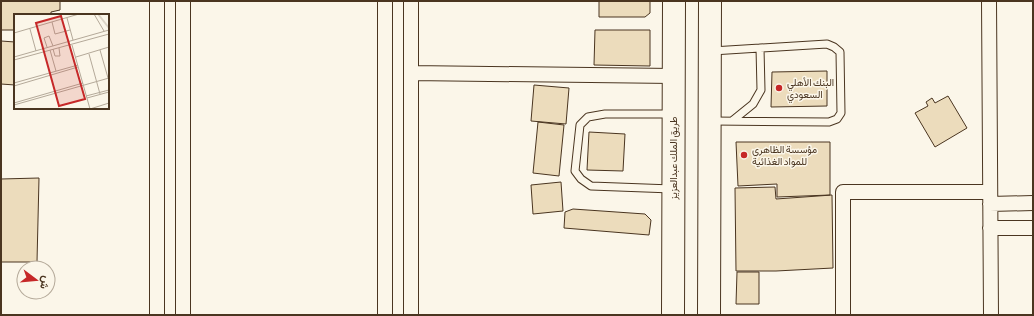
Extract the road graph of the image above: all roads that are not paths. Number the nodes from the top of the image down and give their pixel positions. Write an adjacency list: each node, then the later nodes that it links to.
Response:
1 (157, 1): 20 (street)
2 (183, 1): 21 (street)
3 (385, 1): 22 (street)
4 (411, 1): 10 (street)
5 (674, 1): 11 (highway, طريق الملك عبدالعزيز)
6 (710, 1): 9 (highway)
7 (989, 1): 16 (street)
8 (760, 48): 9 (lane); 14 (lane); 14 (lane)
9 (710, 51): 13 (highway)
10 (411, 73): 11 (street); 23 (street)
11 (673, 76): 12 (highway, طريق الملك عبدالعزيز)
12 (673, 114): 15 (highway, طريق الملك عبدالعزيز); 15 (lane)
13 (710, 121): 14 (lane); 25 (highway)
14 (732, 121)
15 (673, 189): 24 (highway, طريق الملك عبدالعزيز)
16 (990, 198): 17 (street); 18 (street); 26 (street)
17 (1033, 203)
18 (990, 228): 19 (street); 27 (street)
19 (1033, 228)
20 (157, 315)
21 (183, 315)
22 (385, 315)
23 (411, 315)
24 (673, 315)
25 (709, 315)
26 (843, 315)
27 (991, 315)

